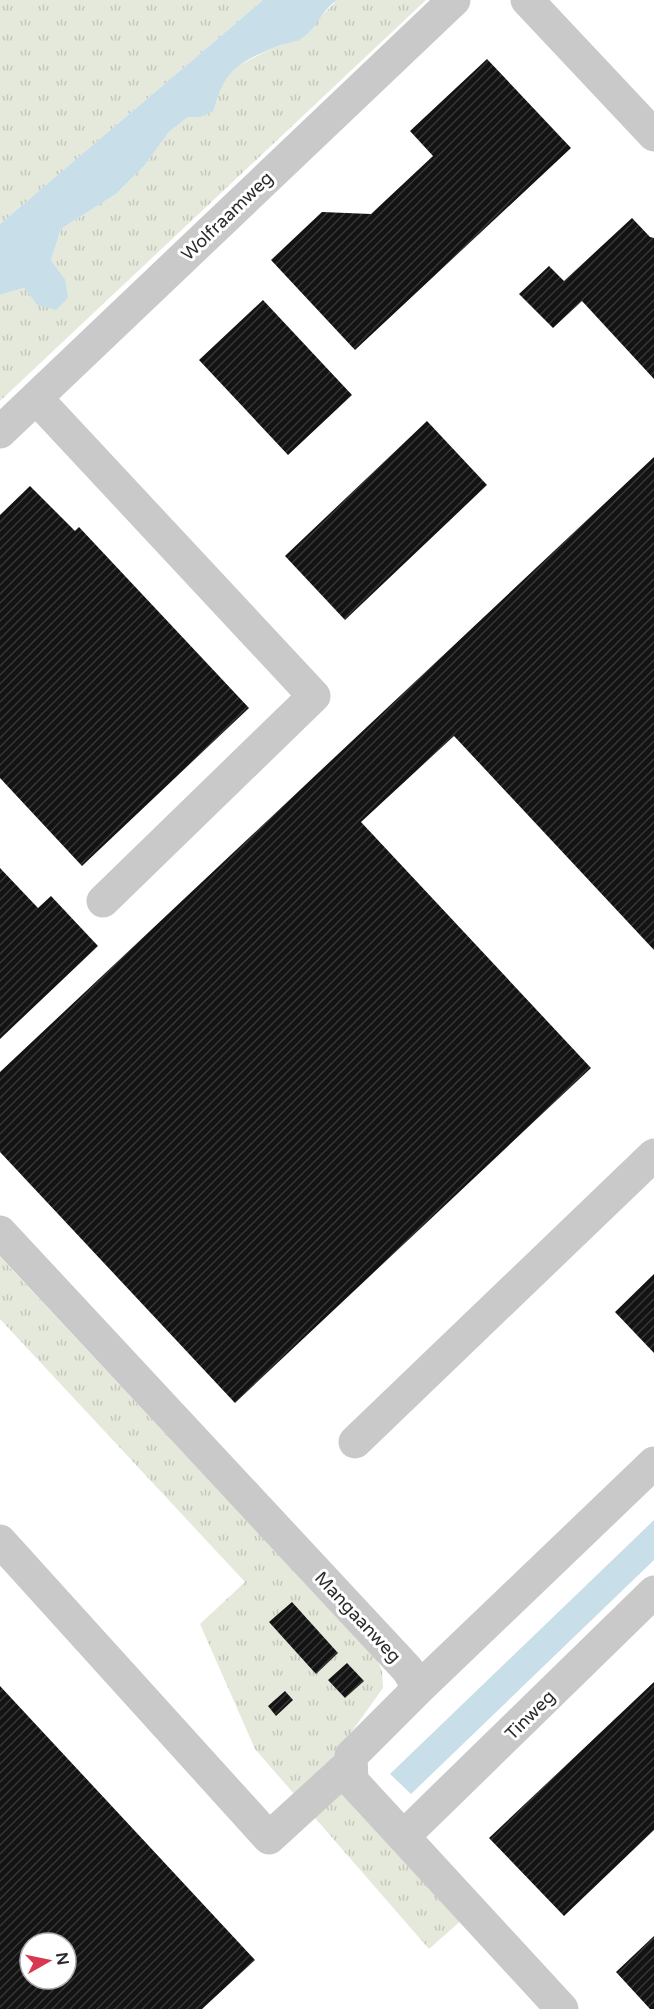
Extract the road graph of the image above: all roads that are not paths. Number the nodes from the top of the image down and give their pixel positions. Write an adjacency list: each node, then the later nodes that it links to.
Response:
1 (454, 0): 4 (street, Wolfraamweg)
2 (527, 0): 3 (street)
3 (654, 135)
4 (37, 399): 5 (street, Wolfraamweg); 6 (street)
5 (0, 432)
6 (104, 901)
7 (654, 1155): 9 (street)
8 (0, 1232): 13 (street, Mangaanweg)
9 (355, 1442)
10 (654, 1463): 13 (street)
11 (0, 1541): 14 (street)
12 (654, 1592): 15 (street, Tinweg)
13 (419, 1688): 14 (street)
14 (351, 1763): 15 (street)
15 (404, 1836): 16 (street)
16 (562, 2009)

